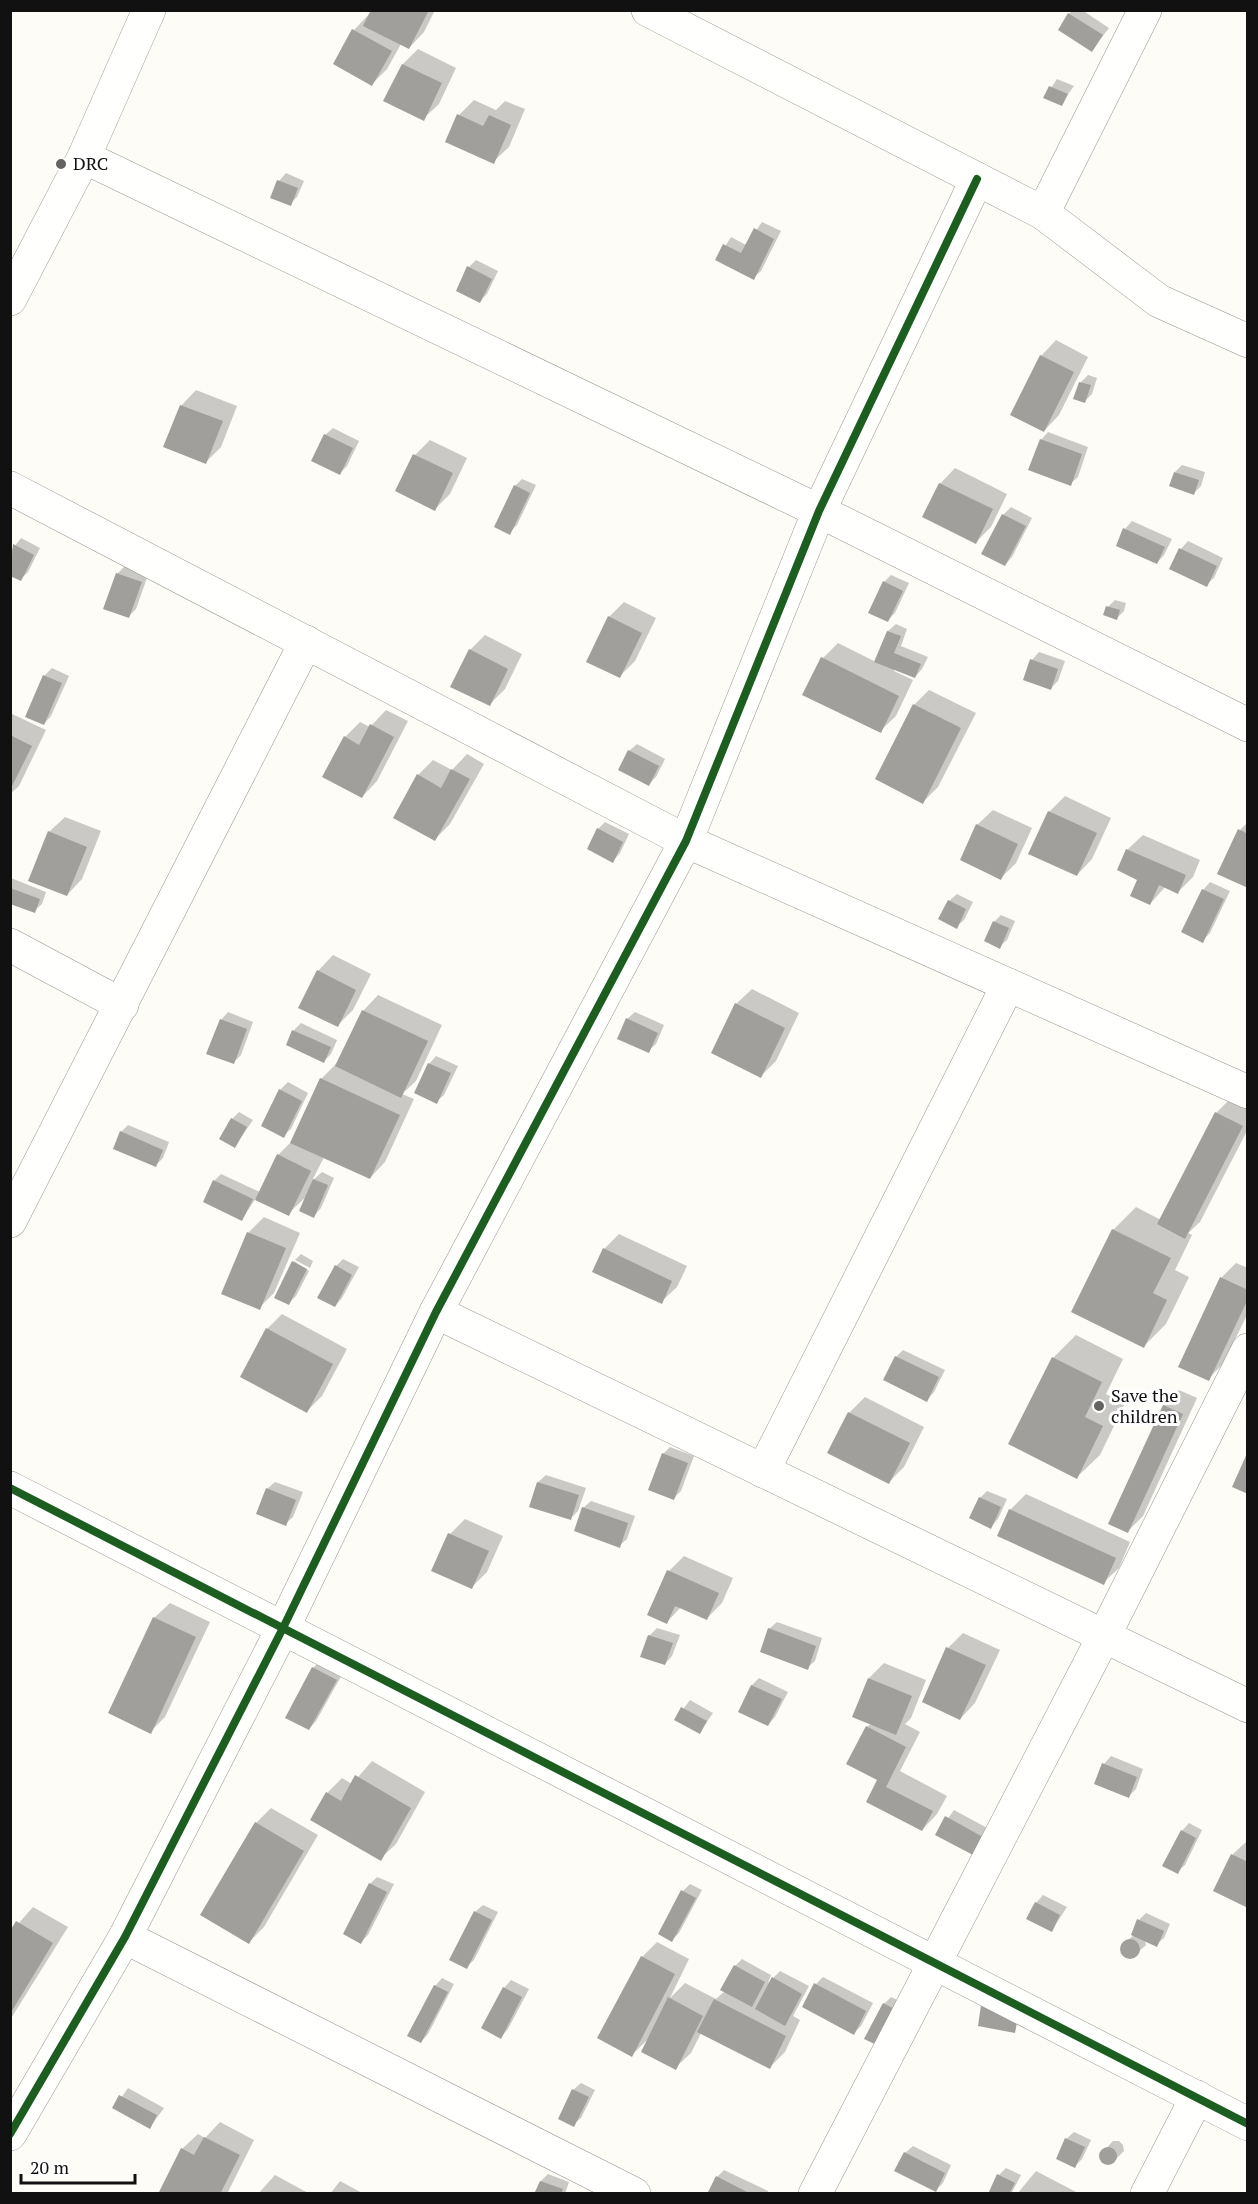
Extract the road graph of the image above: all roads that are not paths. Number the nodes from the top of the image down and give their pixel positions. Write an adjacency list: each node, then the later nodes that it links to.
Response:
1 (149, 10): 4 (street)
2 (648, 10): 5 (street)
3 (1145, 10): 6 (street)
4 (84, 157): 7 (street); 11 (street)
5 (977, 179): 6 (street); 11 (street)
6 (1043, 213): 9 (street)
7 (21, 249): 8 (street)
8 (10, 299)
9 (1248, 341)
10 (10, 488): 12 (street)
11 (819, 511): 13 (street); 14 (street)
12 (306, 642): 14 (street); 17 (street)
13 (1248, 725)
14 (686, 841): 16 (street); 20 (street)
15 (10, 945): 17 (street)
16 (1008, 985): 18 (street); 22 (street)
17 (122, 1005): 19 (street)
18 (1248, 1092)
19 (10, 1221)
20 (436, 1312): 22 (street); 24 (street)
21 (1248, 1350): 25 (street)
22 (763, 1470): 25 (street)
23 (10, 1488): 24 (street)
24 (283, 1628): 27 (street); 28 (street)
25 (1104, 1636): 26 (street); 28 (street)
26 (1248, 1706)
27 (125, 1937): 31 (street); 32 (street)
28 (936, 1964): 29 (street); 33 (street)
29 (1197, 2097): 30 (street); 34 (street)
30 (1248, 2124)
31 (10, 2134)
32 (634, 2193)
33 (815, 2193)
34 (1147, 2193)

